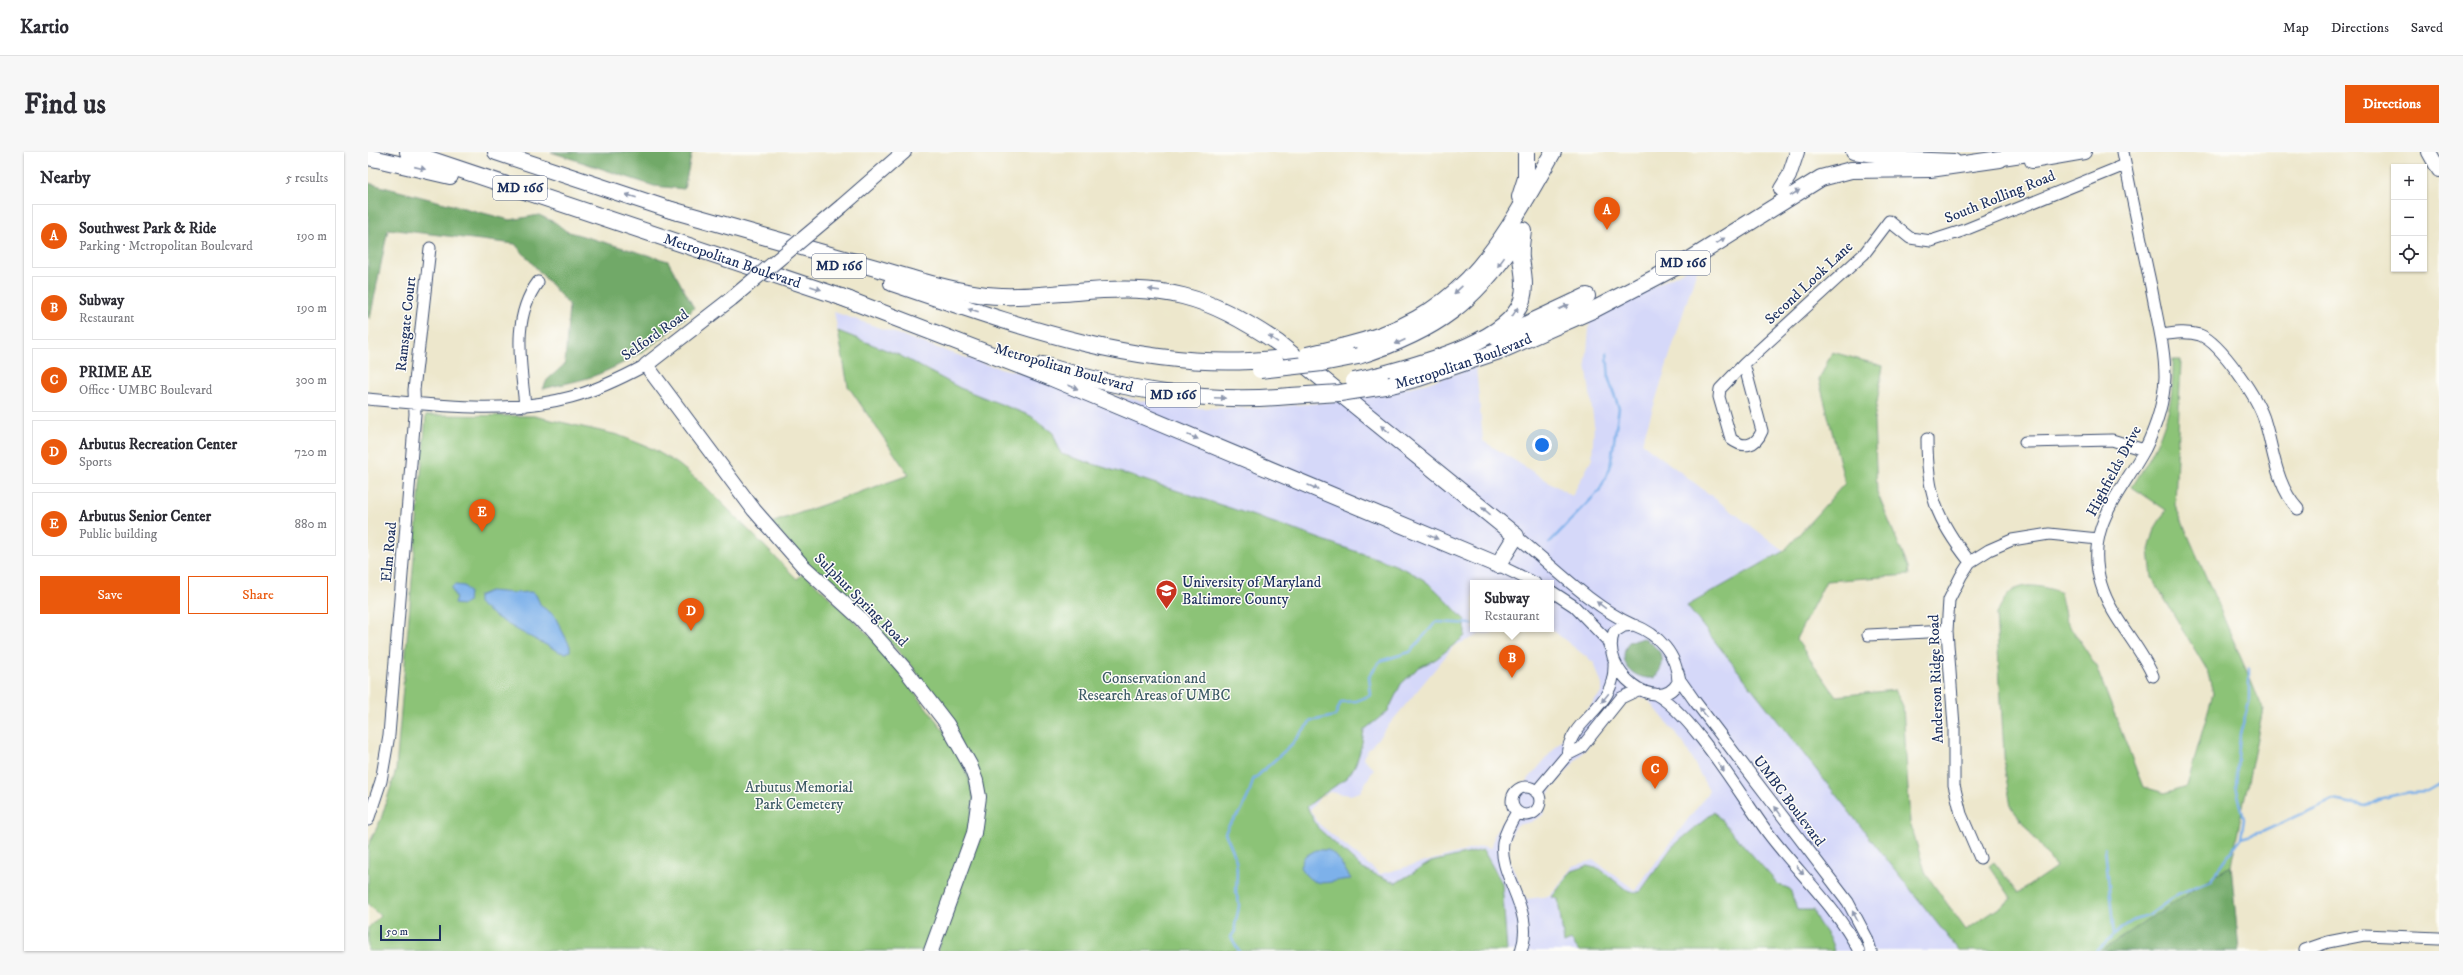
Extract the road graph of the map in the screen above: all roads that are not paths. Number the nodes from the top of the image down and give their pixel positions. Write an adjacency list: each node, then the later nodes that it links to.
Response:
1 (408, 152): 20 (highway, Metropolitan Boulevard / MD 166)
2 (496, 152): 18 (highway, Metropolitan Boulevard / MD 166, one-way to 2)
3 (904, 152): 29 (main road, Selford Road, bridge)
4 (1526, 152): 22 (highway)
5 (1553, 152): 22 (highway, MD 166)
6 (1797, 152): 17 (main road)
7 (1853, 152): 14 (main road, South Rolling Road / MD 166)
8 (2024, 152): 14 (main road, South Rolling Road / MD 166)
9 (2042, 152): 14 (main road, South Rolling Road / MD 166)
10 (2084, 152): 14 (main road, South Rolling Road / MD 166)
11 (2123, 152): 15 (street, Highfields Drive)
12 (2429, 152): 16 (main road)
13 (368, 157): 20 (highway, one-way to 20)
14 (2000, 160): 21 (highway, MD 166, one-way to 14)
15 (2125, 165): 19 (street, South Rolling Road); 27 (street, Highfields Drive)
16 (2439, 170)
17 (1781, 189): 21 (highway)
18 (668, 209): 30 (highway, Metropolitan Boulevard / MD 166, one-way to 18); 39 (highway, one-way to 18)
19 (1889, 221): 28 (street, Second Look Lane)
20 (633, 226): 26 (highway, Metropolitan Boulevard / MD 166, one-way to 26)
21 (1739, 229): 31 (highway, Metropolitan Boulevard / MD 166, one-way to 21)
22 (1501, 239): 30 (highway, Metropolitan Boulevard / MD 166, one-way to 30, bridge)
23 (430, 248): 33 (street, Ramsgate Court)
24 (538, 282): 34 (street)
25 (1587, 296): 31 (highway, one-way to 25)
26 (841, 297): 31 (highway, Metropolitan Boulevard / MD 166, one-way to 31, bridge); 42 (highway, one-way to 42)
27 (2161, 335): 37 (street, Highfields Drive); 38 (street)
28 (1744, 364): 28 (street, Second Look Lane)
29 (646, 366): 34 (street, Selford Road); 62 (main road, Sulphur Spring Road)
30 (1255, 366): 31 (highway, one-way to 30, bridge)
31 (1386, 380)
32 (368, 399): 33 (street, Selford Road)
33 (414, 403): 34 (street, Selford Road); 56 (street, Elm Road)
34 (525, 406)
35 (1927, 439): 41 (street)
36 (2025, 442): 37 (street)
37 (2144, 450): 40 (street, Highfields Drive)
38 (2298, 508)
39 (1516, 536): 42 (highway); 45 (street, one-way to 39)
40 (2098, 539): 41 (street, Anderson Ridge Road); 51 (street, Highfields Drive)
41 (1970, 562): 46 (street, Anderson Ridge Road)
42 (1498, 565): 43 (street)
43 (1529, 580)
44 (1554, 593): 48 (street)
45 (1634, 625): 48 (street); 50 (street)
46 (1947, 631): 47 (street); 59 (street, Anderson Ridge Road)
47 (1868, 635)
48 (1610, 647): 49 (street)
49 (1614, 661): 52 (street); 54 (street, one-way to 54)
50 (1678, 672): 53 (street); 65 (street, UMBC Boulevard, one-way to 50)
51 (2153, 676)
52 (1640, 689): 53 (street); 54 (street)
53 (1656, 694): 64 (street, one-way to 64)
54 (1568, 755): 55 (street)
55 (1536, 792): 57 (street); 57 (street)
56 (372, 794): 58 (street, Elm Road)
57 (1517, 812): 63 (street)
58 (368, 820)
59 (1980, 858)
60 (2439, 938): 61 (street)
61 (2305, 950)
62 (930, 951)
63 (1521, 951)
64 (1859, 951)
65 (1871, 951)

